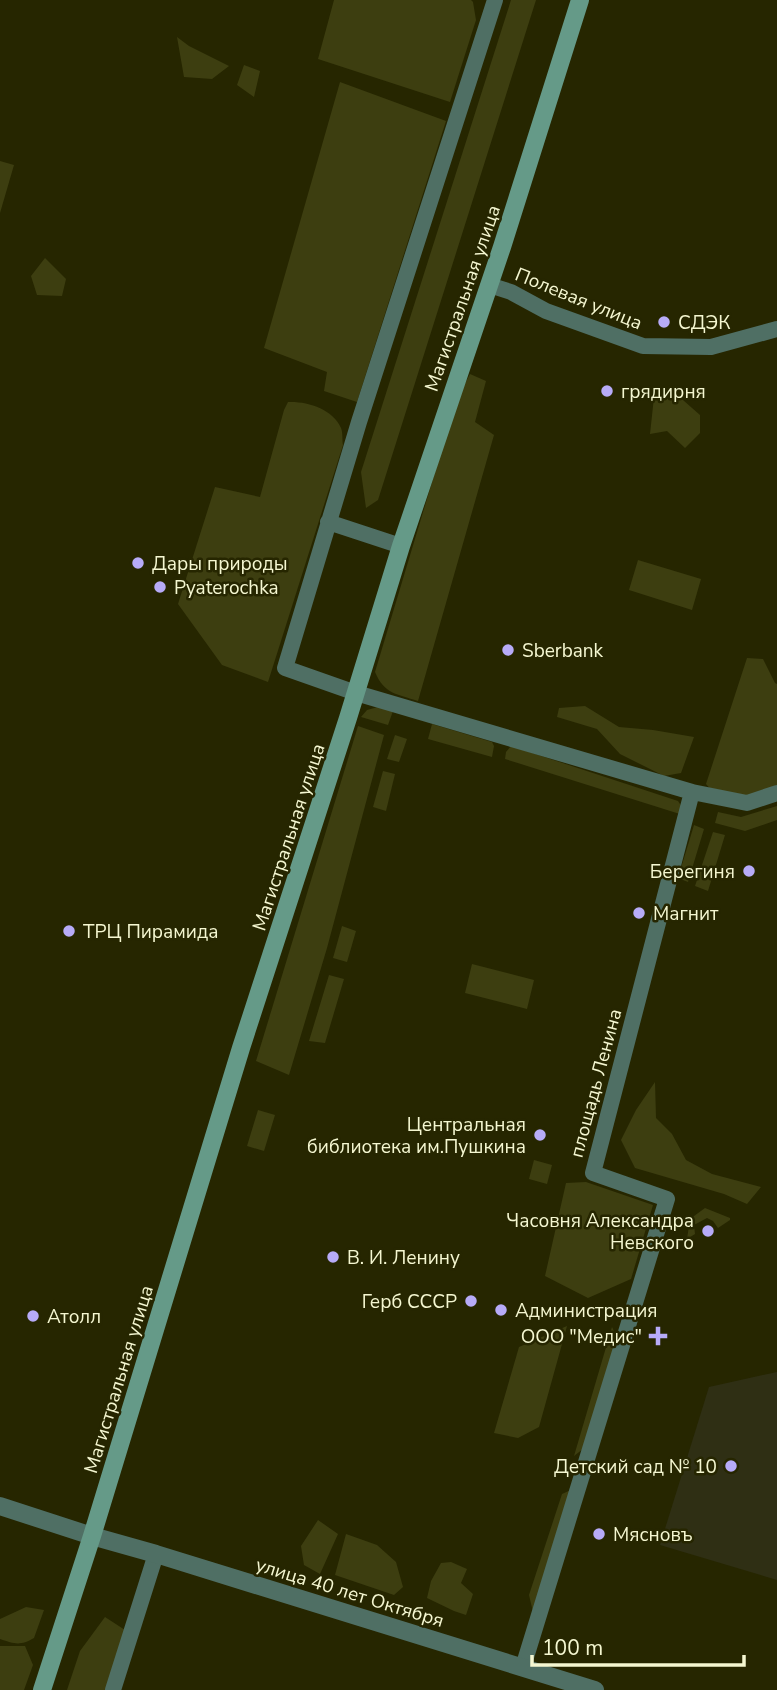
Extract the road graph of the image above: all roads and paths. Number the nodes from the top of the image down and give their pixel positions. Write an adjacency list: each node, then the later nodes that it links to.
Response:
1 (495, 0): 5 (street)
2 (580, 0): 3 (main road, Магистральная улица)
3 (489, 285): 4 (street, Полевая улица); 6 (main road, Магистральная улица)
4 (777, 329)
5 (328, 522): 6 (street); 7 (street)
6 (401, 547): 7 (main road, Магистральная улица)
7 (356, 693): 8 (street); 11 (main road, Магистральная улица)
8 (692, 792): 9 (street); 13 (street, площадь Ленина)
9 (777, 793)
10 (0, 1506): 11 (street, улица 40 лет Октября)
11 (92, 1536): 12 (street, улица 40 лет Октября); 14 (main road, Магистральная улица)
12 (156, 1554): 13 (street, улица 40 лет Октября); 15 (street)
13 (523, 1667): 16 (street, улица 40 лет Октября)
14 (42, 1690)
15 (113, 1690)
16 (596, 1690)

